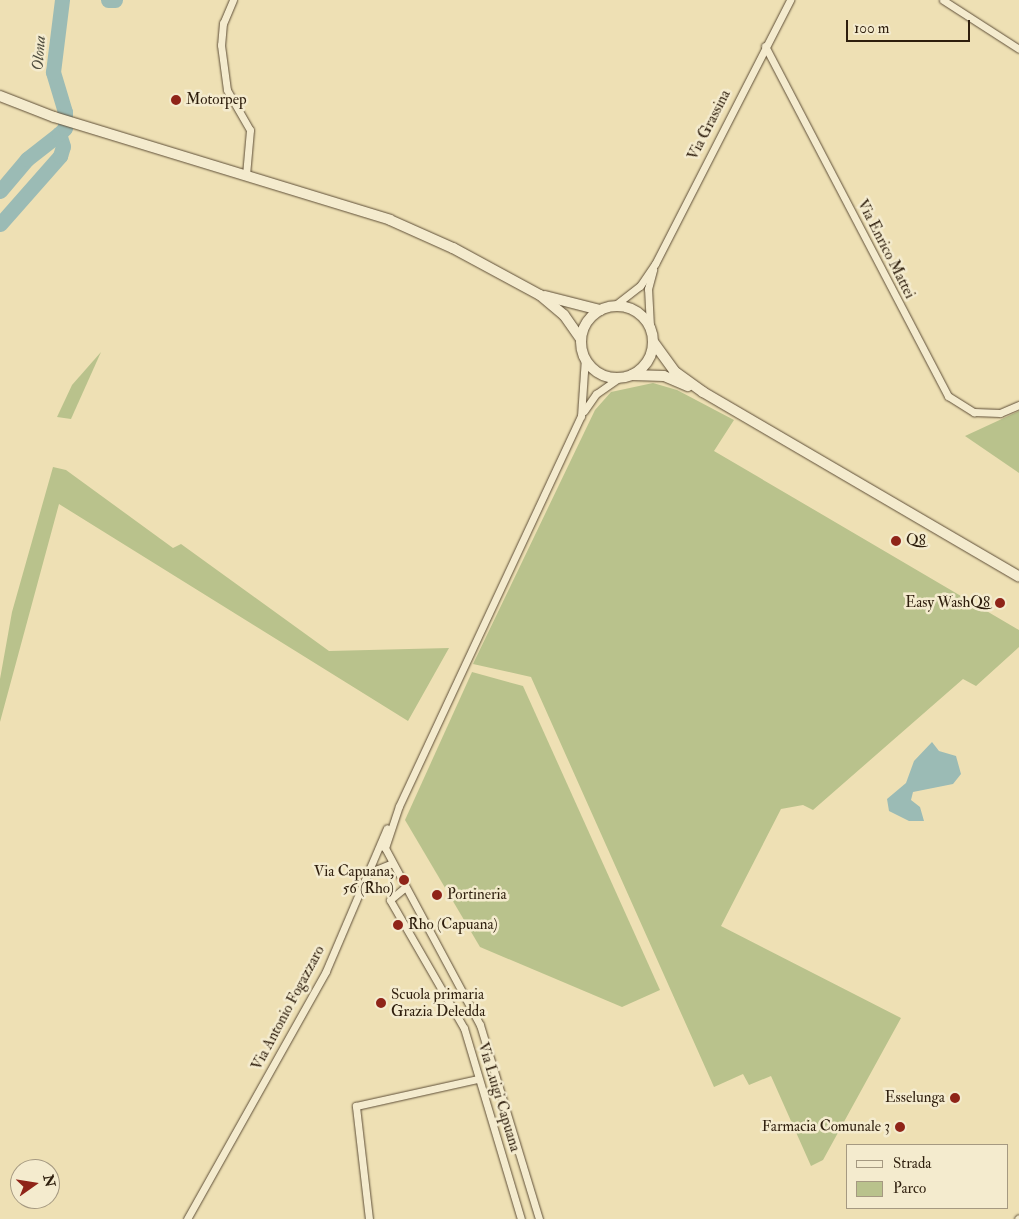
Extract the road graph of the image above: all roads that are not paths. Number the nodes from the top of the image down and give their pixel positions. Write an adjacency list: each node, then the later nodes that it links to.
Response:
1 (233, 0): 7 (street)
2 (790, 0): 4 (street, Via Grassina)
3 (943, 0): 5 (street)
4 (766, 46): 8 (street, Via Grassina); 19 (street, Via Enrico Mattei)
5 (1019, 49)
6 (0, 96): 7 (main road)
7 (246, 175): 9 (main road)
8 (655, 264): 10 (street, Via Grassina); 12 (street, Via Grassina)
9 (540, 295): 11 (main road); 13 (main road)
10 (614, 306): 11 (main road); 12 (main road)
11 (600, 310): 13 (main road)
12 (650, 326): 14 (main road)
13 (581, 339): 15 (main road)
14 (654, 343): 16 (main road); 18 (main road)
15 (585, 358): 17 (main road); 20 (street)
16 (631, 376): 17 (main road); 18 (main road)
17 (619, 378): 20 (street)
18 (703, 392): 21 (main road)
19 (1019, 406)
20 (581, 416): 22 (street)
21 (1019, 577)
22 (400, 806): 23 (street); 24 (street, Via Antonio Fogazzaro)
23 (390, 864): 24 (street); 25 (street, Via Luigi Capuana)
24 (366, 875): 27 (street, Via Antonio Fogazzaro)
25 (403, 889): 26 (street, Via Luigi Capuana); 30 (street, Via Luigi Capuana)
26 (478, 1079): 28 (street); 29 (street, Via Luigi Capuana)
27 (187, 1219)
28 (369, 1219)
29 (521, 1219)
30 (539, 1219)

